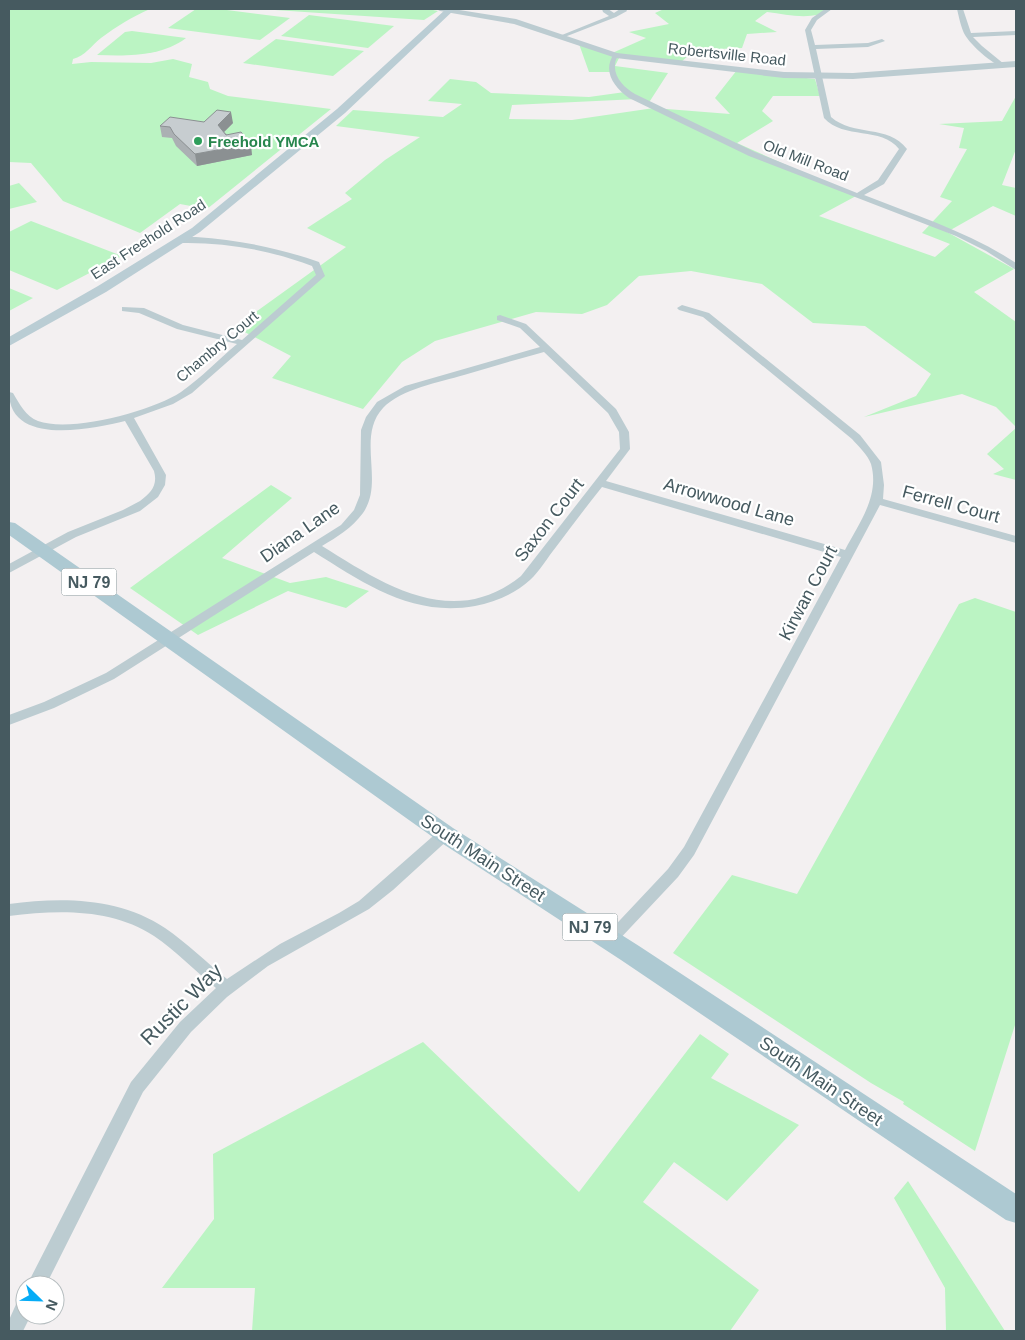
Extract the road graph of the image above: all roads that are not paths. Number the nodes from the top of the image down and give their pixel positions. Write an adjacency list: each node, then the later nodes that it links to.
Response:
1 (447, 9): 9 (street, Robertsville Road); 17 (main road, East Freehold Road)
2 (605, 9): 6 (street)
3 (623, 9): 6 (street)
4 (829, 9): 11 (street)
5 (960, 9): 8 (street)
6 (614, 16): 9 (street)
7 (1016, 33): 8 (street)
8 (968, 35): 14 (street)
9 (560, 37): 12 (street, Robertsville Road)
10 (882, 40): 11 (street)
11 (811, 47): 15 (street)
12 (616, 55): 15 (street, Robertsville Road); 16 (street, Old Mill Road)
13 (1016, 64): 14 (street, Robertsville Road)
14 (1002, 65): 15 (street, Robertsville Road)
15 (818, 77): 16 (street)
16 (859, 195): 20 (street, Old Mill Road)
17 (196, 230): 18 (street); 19 (main road, East Freehold Road)
18 (206, 239): 19 (street, Chambry Court); 25 (street, Chambry Court)
19 (180, 240): 24 (main road, East Freehold Road)
20 (1016, 267)
21 (682, 308): 30 (street, Kirwan Court)
22 (125, 309): 25 (street)
23 (500, 318): 26 (street, Saxon Court)
24 (9, 342)
25 (244, 343): 28 (street, Chambry Court)
26 (547, 348): 29 (street, Saxon Court); 33 (street, Diana Lane)
27 (9, 395): 28 (street, Chambry Court)
28 (127, 416): 34 (street)
29 (600, 483): 33 (street, Saxon Court); 35 (street, Arrowwood Lane)
30 (877, 501): 32 (street, Ferrell Court); 35 (street, Kirwan Court)
31 (9, 527): 34 (main road, South Main Street / NJ 79)
32 (1016, 540)
33 (315, 547): 37 (street, Diana Lane)
34 (43, 550): 36 (street); 37 (main road, South Main Street / NJ 79)
35 (848, 555): 41 (street, Kirwan Court)
36 (9, 569)
37 (168, 639): 38 (street); 39 (main road, South Main Street / NJ 79)
38 (9, 720)
39 (445, 834): 41 (main road, South Main Street / NJ 79); 42 (street, Rustic Way)
40 (9, 910): 42 (street)
41 (610, 940): 43 (main road, South Main Street / NJ 79)
42 (226, 987): 44 (street, Rustic Way)
43 (1016, 1210)
44 (41, 1275)

